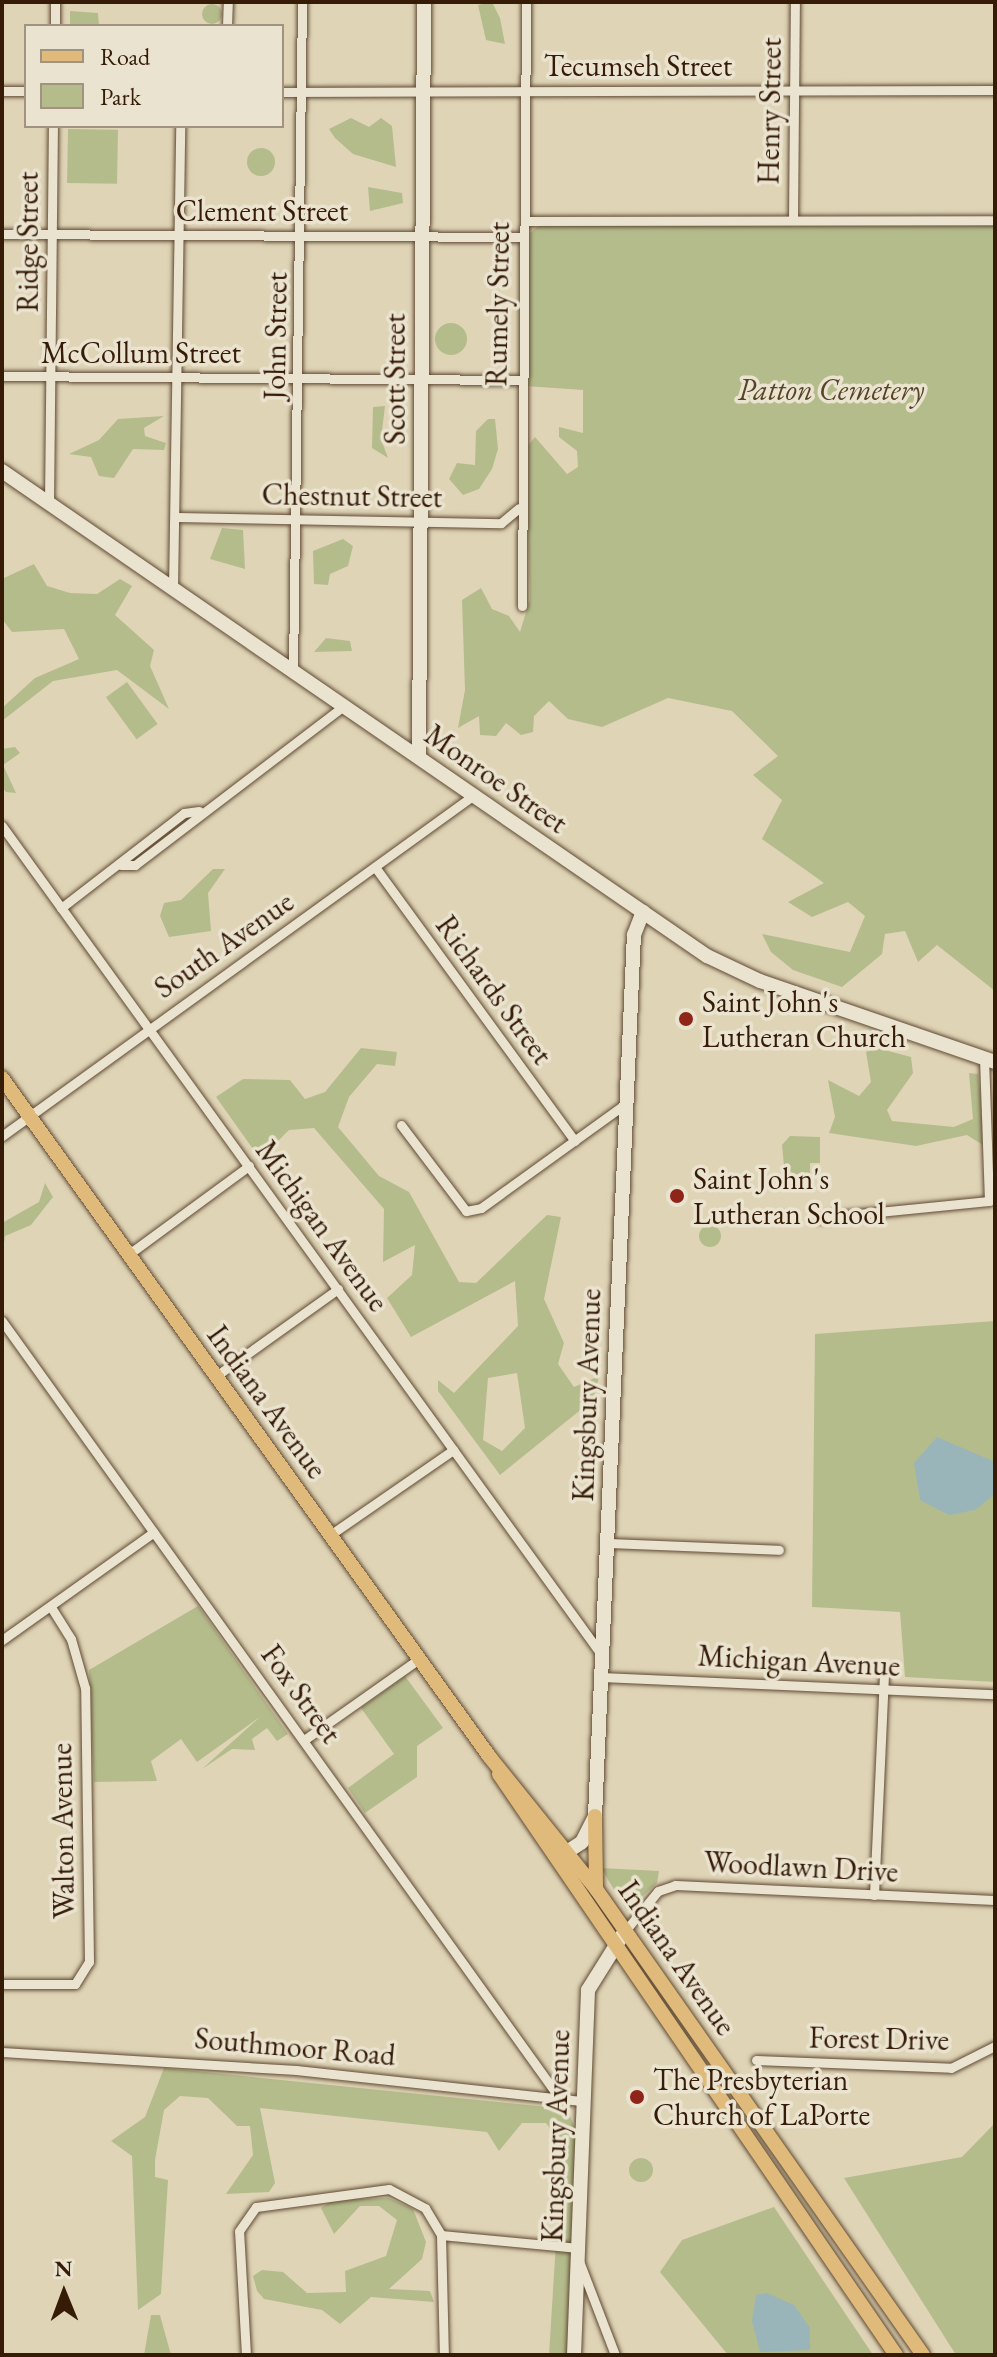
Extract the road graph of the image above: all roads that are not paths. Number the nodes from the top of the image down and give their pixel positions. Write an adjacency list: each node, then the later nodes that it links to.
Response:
1 (55, 2): 7 (street)
2 (228, 2): 8 (street)
3 (302, 2): 15 (street, John Street)
4 (424, 2): 16 (street, Scott Street)
5 (526, 2): 13 (street, Rumely Street)
6 (795, 2): 9 (street, Henry Street)
7 (55, 24)
8 (227, 24)
9 (794, 90): 10 (street, Tecumseh Street); 13 (street, Tecumseh Street); 19 (street, Henry Street)
10 (995, 90)
11 (2, 91): 12 (street)
12 (24, 91)
13 (527, 91): 16 (street, Tecumseh Street); 21 (street, Rumely Street)
14 (284, 92): 15 (street, Tecumseh Street)
15 (302, 92): 16 (street, Tecumseh Street); 25 (street, John Street)
16 (423, 93): 26 (street, Scott Street)
17 (53, 128): 23 (street, Ridge Street)
18 (180, 128): 24 (street)
19 (793, 220): 20 (street); 21 (street)
20 (995, 220)
21 (525, 221): 27 (street, Rumely Street)
22 (2, 234): 23 (street, Clement Street)
23 (52, 234): 24 (street, Clement Street); 29 (street, Ridge Street)
24 (179, 236): 25 (street, Clement Street); 30 (street)
25 (301, 236): 26 (street, Clement Street); 31 (street, John Street)
26 (422, 236): 27 (street, Clement Street); 32 (street, Scott Street)
27 (522, 237): 33 (street, Rumely Street)
28 (2, 376): 29 (street, McCollum Street)
29 (51, 376): 30 (street, McCollum Street); 35 (street, Ridge Street)
30 (178, 377): 31 (street, McCollum Street); 37 (street)
31 (298, 378): 32 (street, McCollum Street); 38 (street, John Street)
32 (421, 379): 33 (street, McCollum Street); 39 (street, Scott Street)
33 (520, 380): 36 (street, Rumely Street)
34 (2, 471): 35 (street, Monroe Street)
35 (49, 503): 40 (street, Monroe Street)
36 (519, 508): 39 (street, Chestnut Street); 41 (street, Rumely Street)
37 (177, 517): 38 (street, Chestnut Street); 40 (street)
38 (299, 519): 39 (street, Chestnut Street); 42 (street, John Street)
39 (421, 521): 44 (street, Scott Street)
40 (173, 589): 42 (street, Monroe Street)
41 (522, 606)
42 (293, 671): 43 (street, Monroe Street)
43 (345, 705): 44 (street, Monroe Street); 48 (street)
44 (419, 757): 45 (street, Monroe Street)
45 (474, 795): 47 (street, South Avenue); 49 (street, Monroe Street)
46 (2, 826): 48 (street, Michigan Avenue)
47 (375, 867): 50 (street, South Avenue); 57 (street, Richards Street)
48 (61, 908): 50 (street, Michigan Avenue)
49 (643, 912): 51 (street, Monroe Street); 53 (street, Kingsbury Avenue)
50 (148, 1029): 54 (street, South Avenue); 58 (street, Michigan Avenue)
51 (990, 1060): 59 (street)
52 (2, 1078): 54 (main road, Indiana Avenue)
53 (625, 1104): 57 (street); 69 (street, Kingsbury Avenue)
54 (29, 1116): 56 (street, South Avenue); 61 (main road, Indiana Avenue)
55 (401, 1125): 57 (street)
56 (2, 1136)
57 (575, 1141)
58 (249, 1166): 61 (street); 62 (street, Michigan Avenue)
59 (993, 1167): 60 (street)
60 (818, 1218)
61 (129, 1254): 65 (main road, Indiana Avenue)
62 (338, 1289): 65 (street); 66 (street, Michigan Avenue)
63 (2, 1321): 64 (street, Fox Street)
64 (6, 1336): 67 (street, Fox Street)
65 (216, 1376): 68 (main road, Indiana Avenue)
66 (453, 1450): 68 (street); 73 (street, Michigan Avenue)
67 (154, 1532): 71 (street); 79 (street, Fox Street)
68 (330, 1535): 74 (main road, Indiana Avenue)
69 (607, 1543): 70 (street); 73 (street, Kingsbury Avenue)
70 (779, 1550)
71 (51, 1607): 72 (street); 89 (street, Walton Avenue)
72 (2, 1640)
73 (601, 1654): 76 (street, Kingsbury Avenue)
74 (419, 1659): 79 (street); 80 (main road, Indiana Avenue)
75 (884, 1672): 77 (street)
76 (600, 1677): 77 (street, Michigan Avenue); 81 (street, Kingsbury Avenue)
77 (883, 1689): 78 (street, Michigan Avenue); 85 (street)
78 (995, 1694)
79 (304, 1740): 93 (street, Fox Street)
80 (489, 1756): 82 (main road, Indiana Avenue); 83 (main road, Indiana Avenue)
81 (595, 1816): 82 (street); 84 (main road)
82 (568, 1851): 83 (street); 84 (main road, Indiana Avenue)
83 (552, 1862): 88 (main road, Indiana Avenue)
84 (596, 1889): 87 (main road, Indiana Avenue)
85 (874, 1895): 86 (street, Woodlawn Drive); 87 (street, Woodlawn Drive)
86 (995, 1900)
87 (625, 1931): 88 (street, Kingsbury Avenue); 95 (main road, Indiana Avenue)
88 (612, 1946): 94 (street, Kingsbury Avenue); 96 (main road, Indiana Avenue)
89 (2, 1984)
90 (995, 2046): 92 (street, Forest Drive)
91 (2, 2052): 93 (street, Southmoor Road)
92 (756, 2060)
93 (558, 2096): 94 (street, Southmoor Road)
94 (583, 2101): 98 (street, Kingsbury Avenue)
95 (778, 2144): 96 (main road); 104 (main road, Indiana Avenue)
96 (761, 2155): 103 (main road, Indiana Avenue)
97 (441, 2235): 98 (street); 99 (street); 100 (street)
98 (578, 2253): 101 (street, Kingsbury Avenue); 102 (street)
99 (246, 2355)
100 (444, 2355)
101 (574, 2355)
102 (615, 2355)
103 (896, 2355)
104 (923, 2355)

